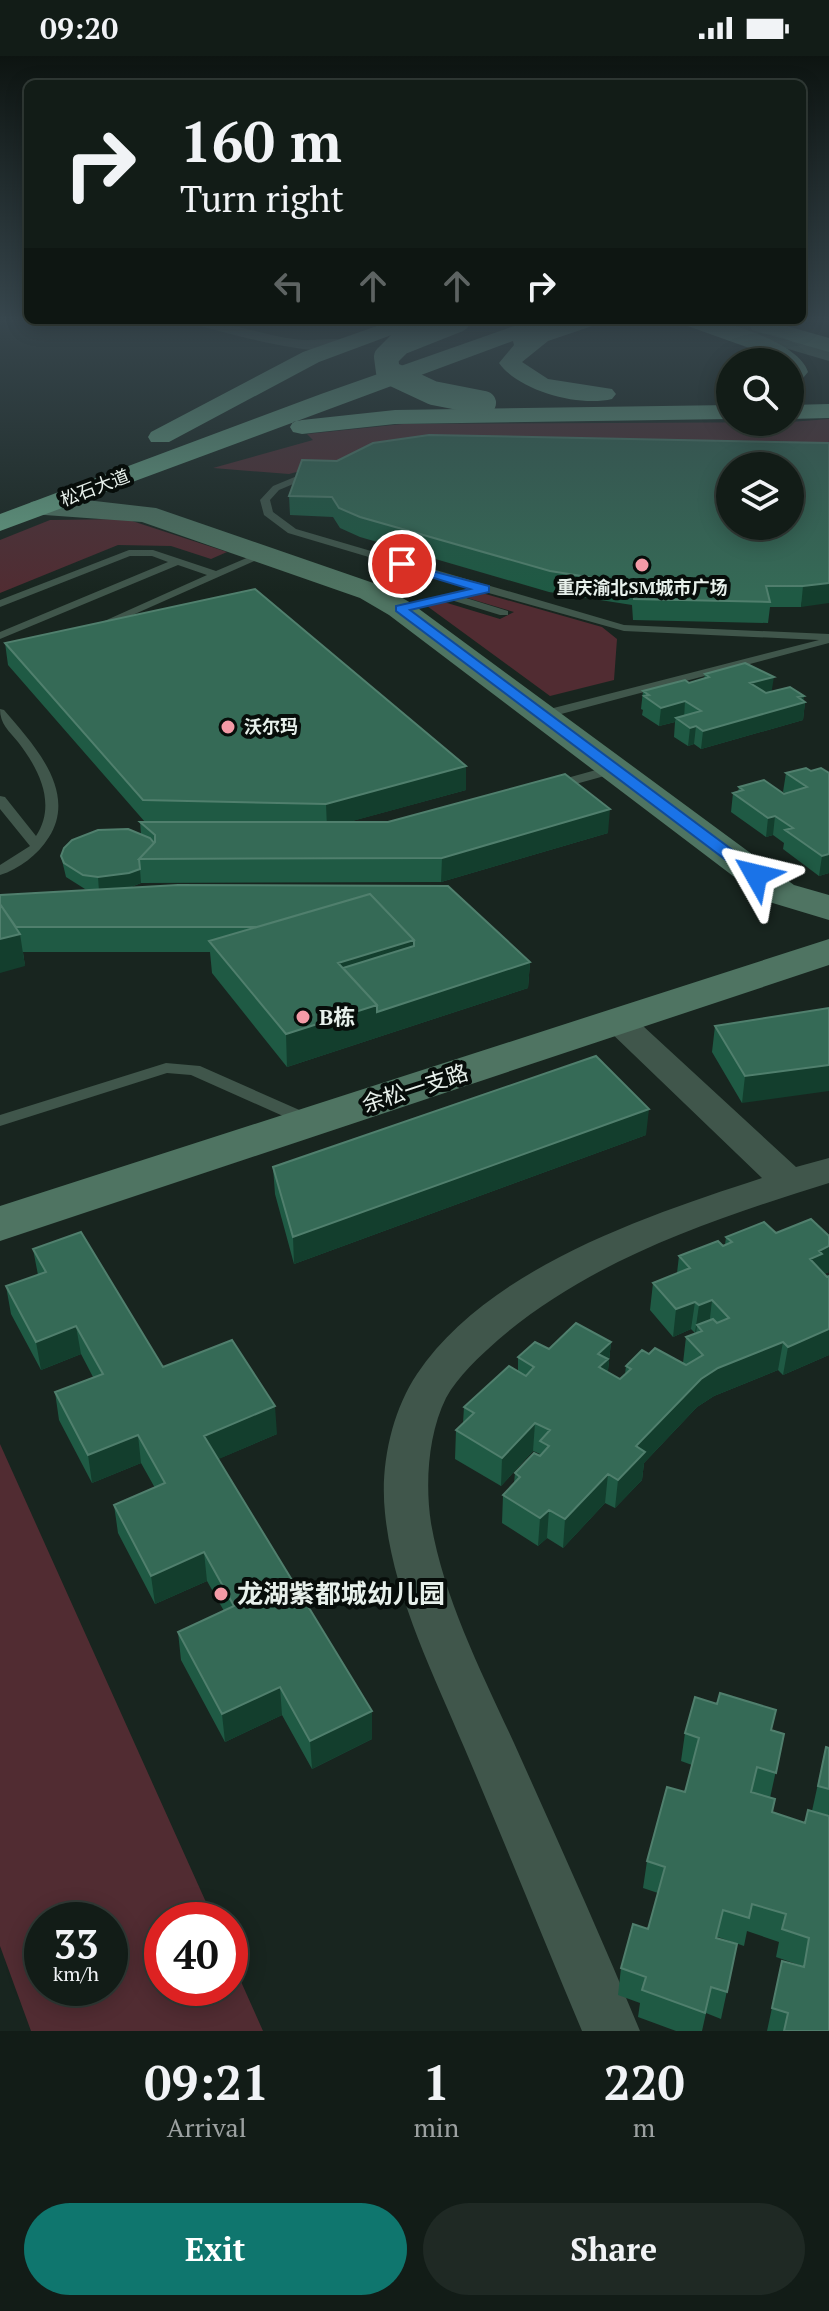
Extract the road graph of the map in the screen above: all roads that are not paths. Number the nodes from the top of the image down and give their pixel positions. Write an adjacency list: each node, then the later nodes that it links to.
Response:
1 (211, 409): 8 (highway)
2 (219, 409): 8 (highway)
3 (249, 409): 9 (highway, 松石大道)
4 (302, 409): 10 (highway, 松石大道)
5 (829, 411): 7 (highway)
6 (716, 412): 10 (highway)
7 (804, 412)
8 (195, 419): 9 (highway)
9 (129, 452): 13 (highway, 松石大道)
10 (160, 463): 12 (highway, 松石大道)
11 (332, 467): 20 (lane)
12 (118, 480): 14 (highway, 松石大道); 15 (street)
13 (0, 498)
14 (41, 508): 15 (street); 16 (highway, 松石大道)
15 (146, 514): 17 (street)
16 (0, 523)
17 (265, 554): 19 (lane); 23 (street)
18 (178, 561): 19 (lane); 22 (lane); 26 (lane)
19 (217, 575): 25 (lane)
20 (484, 589): 21 (lane); 27 (lane)
21 (450, 597): 23 (lane); 24 (lane)
22 (0, 604)
23 (400, 609): 29 (street)
24 (504, 613)
25 (80, 634)
26 (0, 636)
27 (829, 639): 29 (lane)
28 (0, 713): 33 (lane)
29 (542, 715): 30 (street)
30 (614, 769): 31 (lane); 35 (street)
31 (534, 792)
32 (0, 800): 33 (lane)
33 (37, 846): 34 (lane)
34 (0, 871)
35 (780, 893): 36 (street); 38 (street)
36 (829, 908)
37 (829, 951): 38 (street, 余松一支路)
38 (779, 967): 39 (street, 余松一支路)
39 (618, 1021): 41 (street, 余松一支路); 42 (street)
40 (0, 1121): 41 (lane)
41 (311, 1122): 43 (street, 余松一支路)
42 (809, 1176): 44 (street)
43 (0, 1224)
44 (611, 2031)

